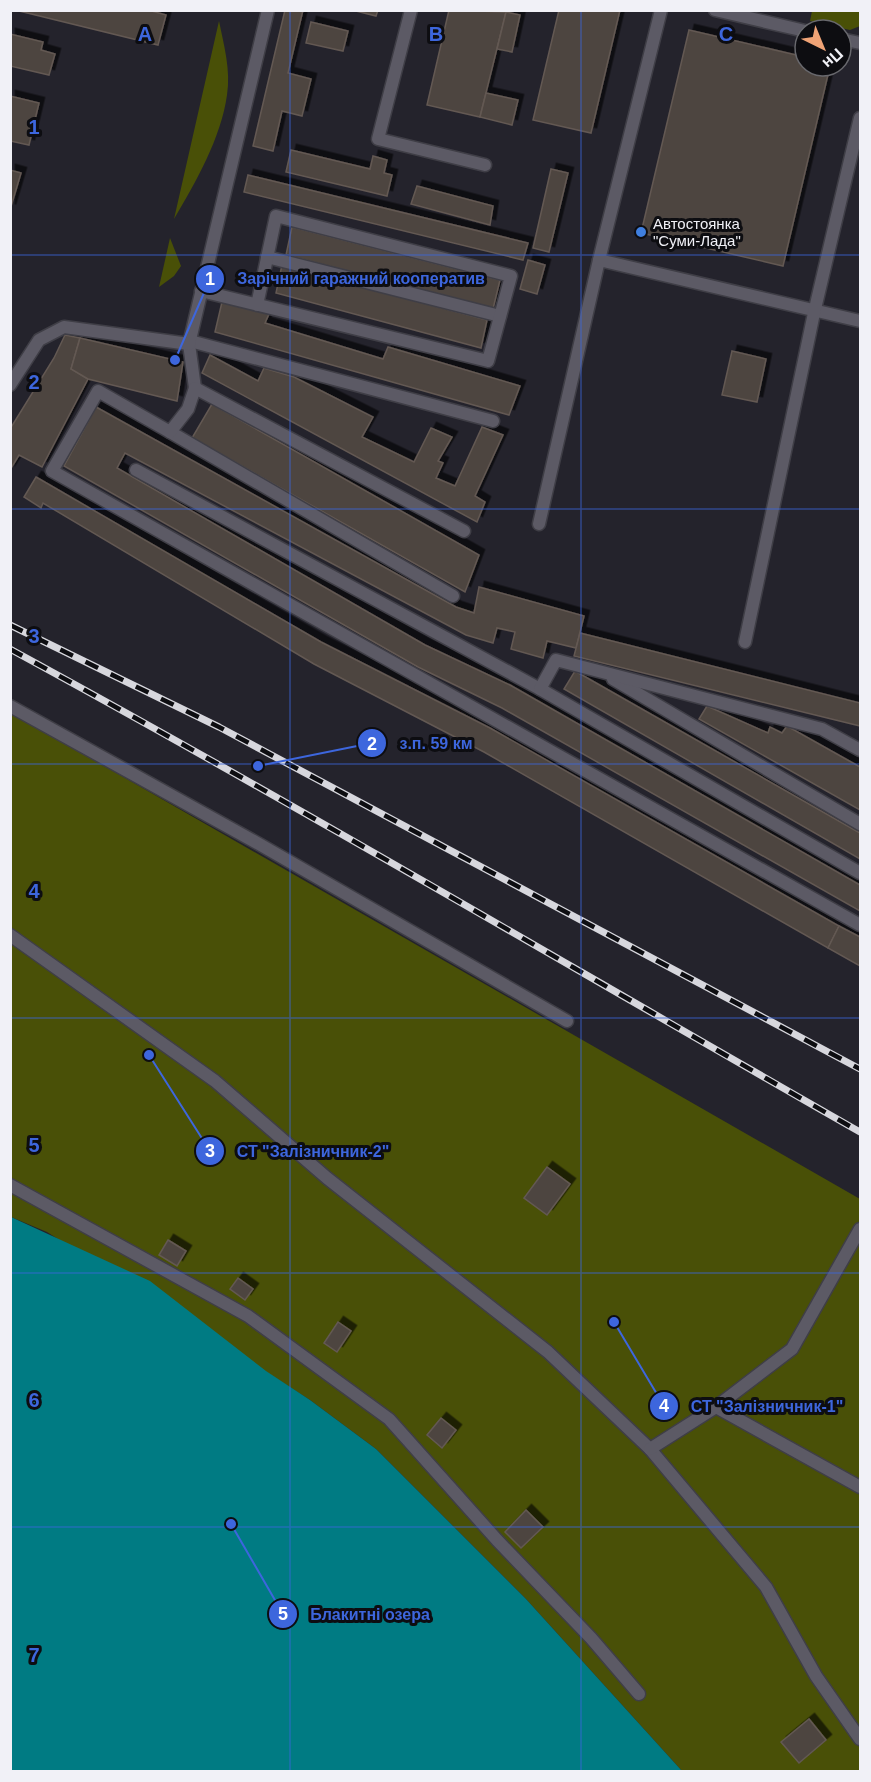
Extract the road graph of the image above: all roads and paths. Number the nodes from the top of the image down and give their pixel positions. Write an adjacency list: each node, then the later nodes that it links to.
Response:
1 (268, 10): 10 (lane)
2 (411, 10): 7 (lane)
3 (660, 10): 9 (lane)
4 (715, 10): 5 (lane)
5 (793, 28)
6 (861, 118): 12 (lane)
7 (485, 165)
8 (267, 256): 11 (lane); 13 (lane); 13 (lane)
9 (599, 260): 12 (lane); 21 (lane)
10 (201, 291): 11 (lane); 15 (lane)
11 (257, 305): 13 (lane)
12 (814, 313): 14 (lane); 24 (lane)
13 (500, 316)
14 (861, 321)
15 (189, 342): 16 (lane); 17 (lane); 18 (lane)
16 (10, 385)
17 (195, 387): 19 (lane); 22 (lane)
18 (494, 421)
19 (170, 432): 23 (lane); 31 (lane)
20 (136, 470): 26 (lane)
21 (538, 524)
22 (464, 531)
23 (453, 596)
24 (745, 642)
25 (600, 672): 26 (lane); 28 (lane); 29 (lane)
26 (540, 689): 30 (lane)
27 (10, 706): 33 (lane)
28 (861, 750)
29 (861, 824)
30 (861, 873)
31 (861, 925)
32 (10, 935): 37 (lane)
33 (567, 1021)
34 (10, 1185): 39 (lane)
35 (861, 1229): 36 (lane)
36 (716, 1407): 37 (lane); 38 (lane)
37 (650, 1449): 40 (lane)
38 (861, 1487)
39 (639, 1694)
40 (861, 1739)

